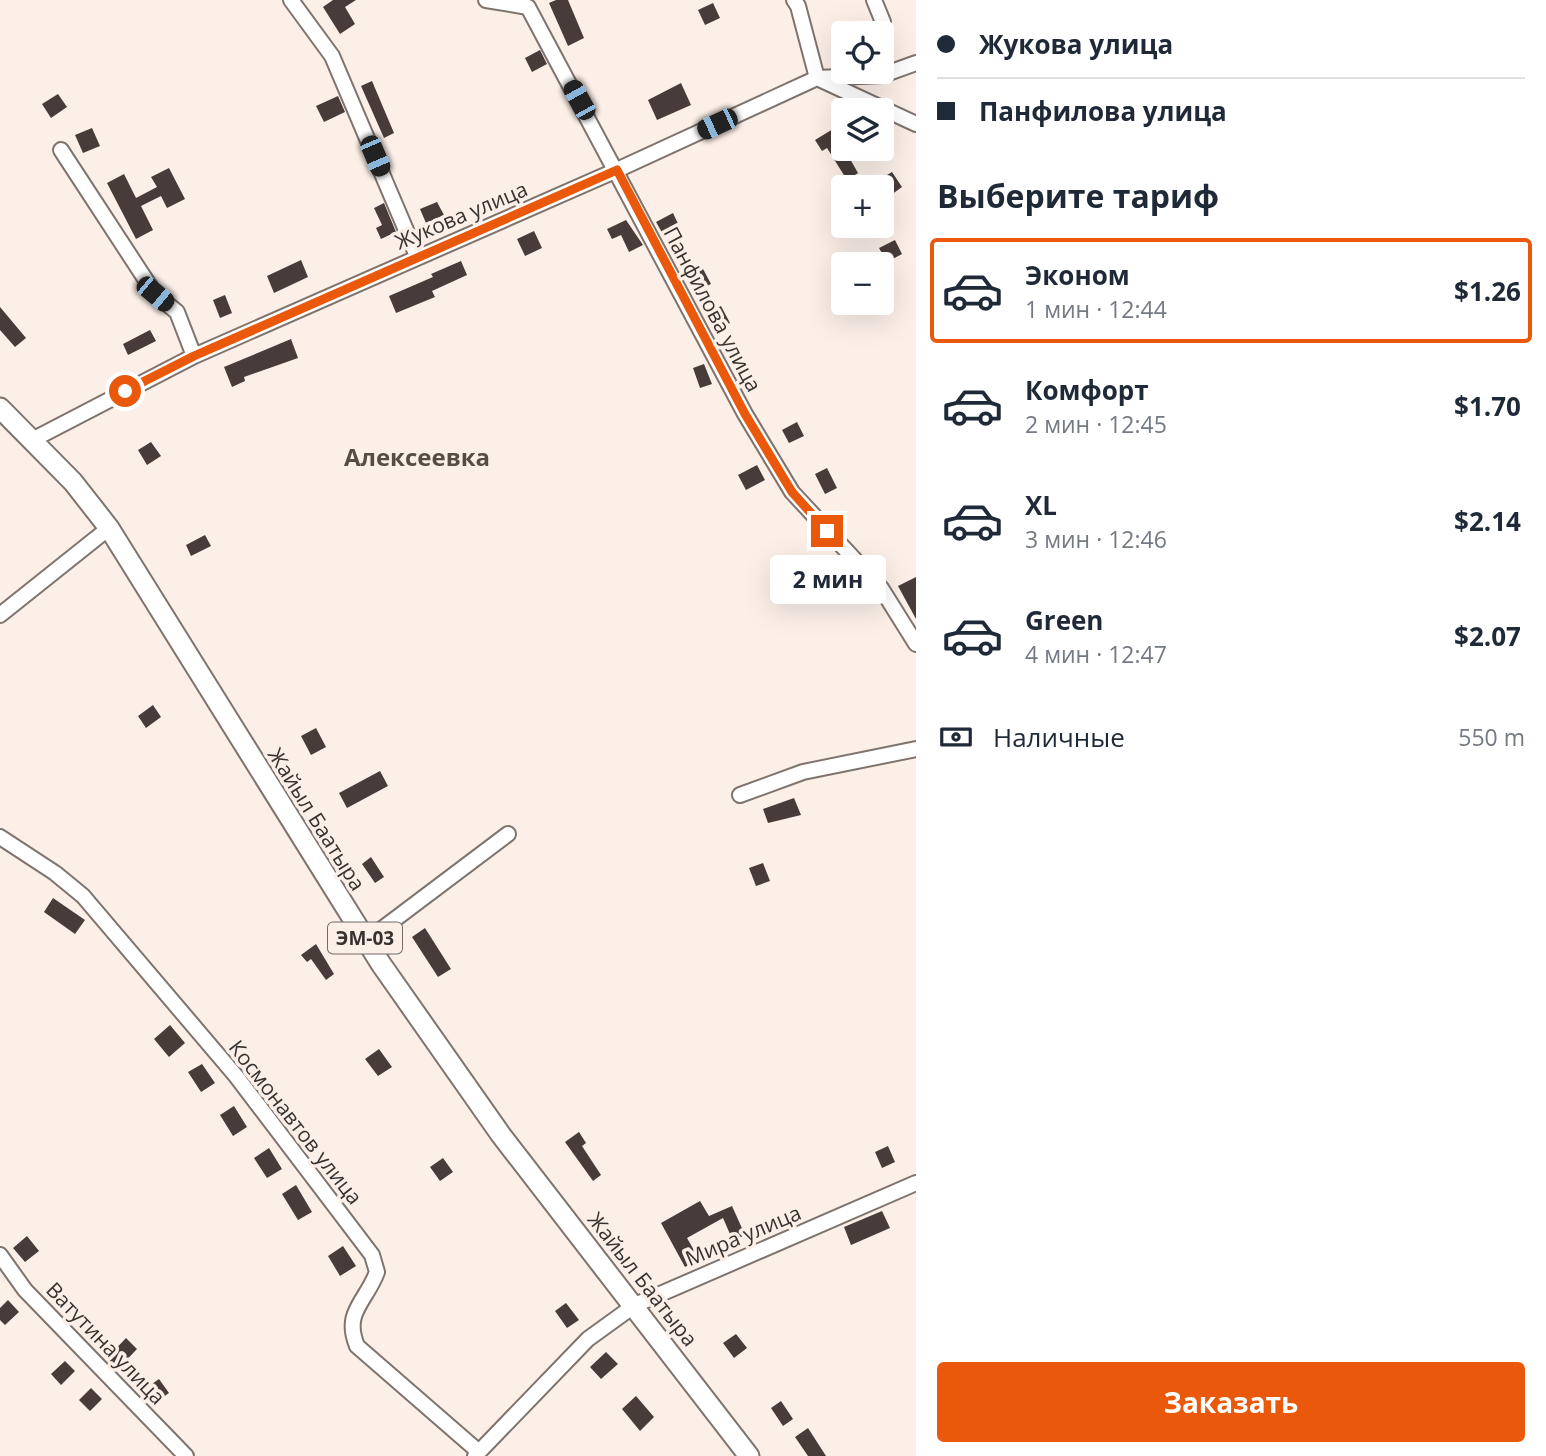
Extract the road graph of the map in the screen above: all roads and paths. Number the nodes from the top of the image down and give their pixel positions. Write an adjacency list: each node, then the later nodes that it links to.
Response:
1 (291, 0): 13 (street)
2 (486, 0): 12 (street, Панфилова улица)
3 (794, 0): 9 (street)
4 (874, 0): 5 (street)
5 (883, 21)
6 (916, 63): 7 (street, Жукова улица)
7 (894, 71)
8 (831, 77): 9 (street, Жукова улица)
9 (817, 78): 10 (street); 12 (street, Жукова улица)
10 (916, 124)
11 (61, 150): 14 (street)
12 (617, 170): 13 (street, Жукова улица); 19 (street, Панфилова улица)
13 (417, 256): 14 (street, Жукова улица)
14 (194, 356): 16 (street, Жукова улица)
15 (0, 408): 16 (highway, Жайыл Баатыра / ЭМ-03)
16 (34, 439): 17 (highway, Жайыл Баатыра / ЭМ-03)
17 (109, 528): 18 (street); 24 (highway, Жайыл Баатыра / ЭМ-03)
18 (0, 615)
19 (916, 645)
20 (916, 749): 21 (street)
21 (740, 795)
22 (508, 834): 24 (street)
23 (0, 837): 28 (street, Космонавтов улица)
24 (366, 941): 27 (highway, Жайыл Баатыра / ЭМ-03)
25 (916, 1183): 27 (street, Мира улица)
26 (0, 1255): 29 (street, Ватутина улица)
27 (635, 1305): 28 (street, Мира улица); 30 (highway, Жайыл Баатыра / ЭМ-03)
28 (477, 1454)
29 (186, 1456)
30 (749, 1456)

